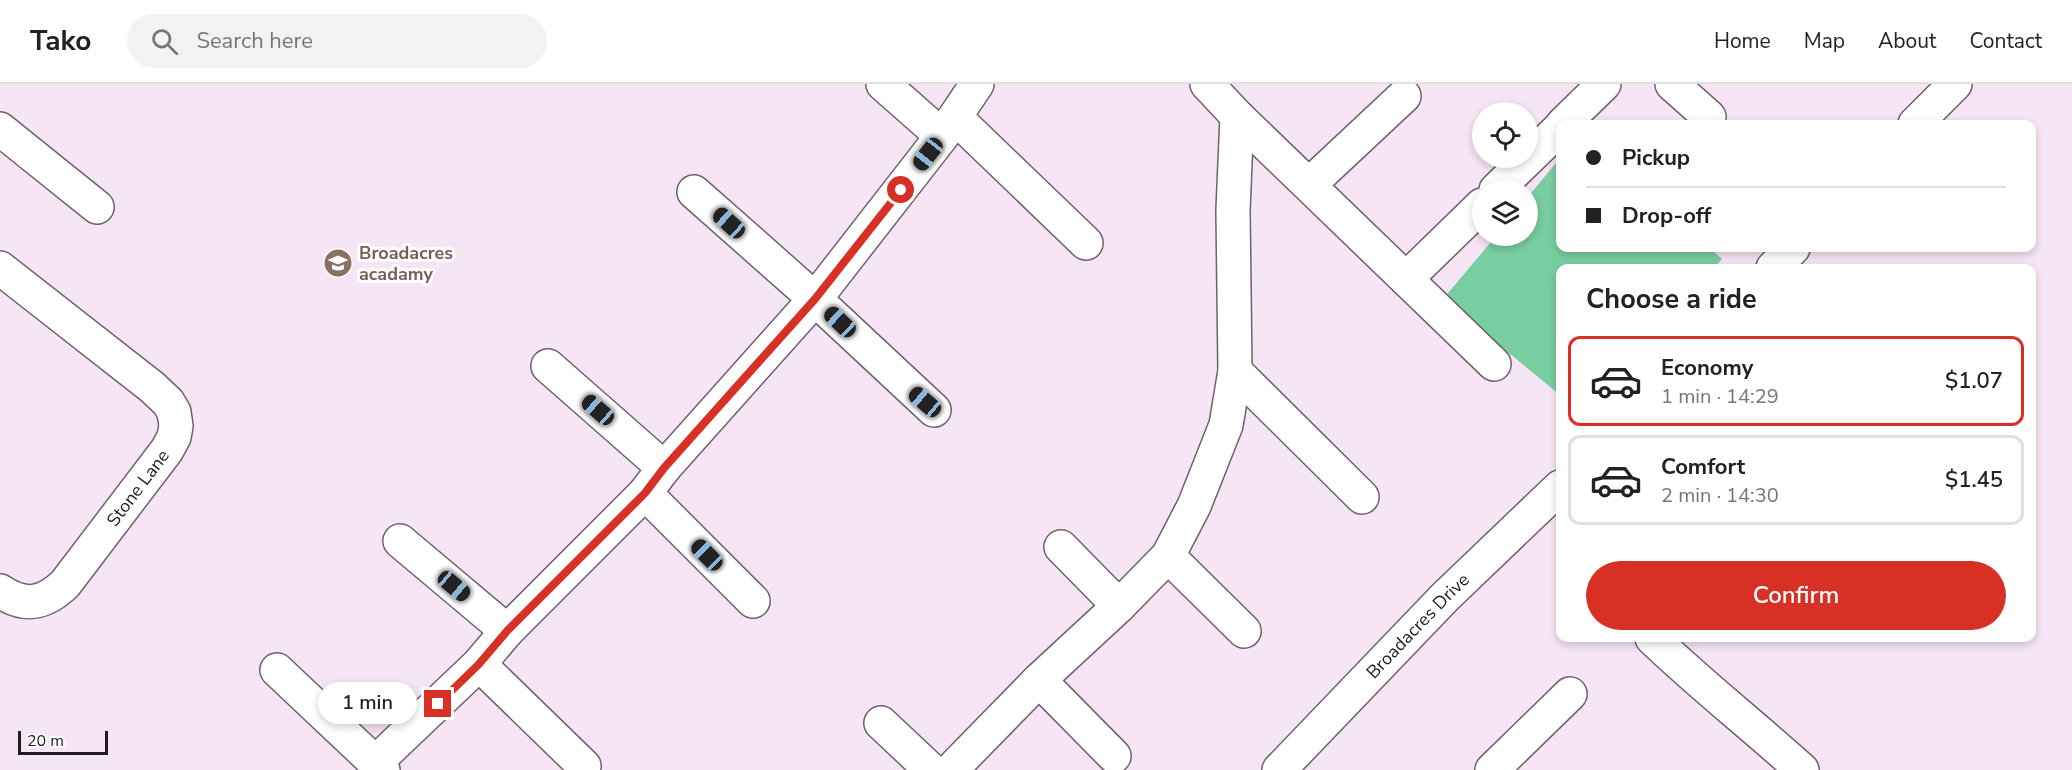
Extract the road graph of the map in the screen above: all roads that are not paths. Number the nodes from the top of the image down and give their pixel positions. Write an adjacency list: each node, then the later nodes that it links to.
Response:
1 (884, 84): 12 (street)
2 (977, 84): 12 (street)
3 (1208, 84): 8 (street)
4 (1604, 84): 10 (street)
5 (1672, 84): 9 (street)
6 (1955, 84): 11 (street)
7 (1404, 96): 16 (street)
8 (1237, 116): 16 (street); 28 (street)
9 (1709, 117)
10 (1567, 120)
11 (1919, 120)
12 (949, 127): 20 (street); 25 (street)
13 (0, 129): 18 (street)
14 (1556, 132): 15 (street)
15 (1506, 180)
16 (1310, 184): 24 (street)
17 (694, 192): 25 (street)
18 (97, 207)
19 (1472, 215): 24 (street)
20 (1086, 243)
21 (1789, 252): 22 (street)
22 (1777, 264)
23 (3, 278): 36 (street, Stone Lane)
24 (1406, 279): 26 (street)
25 (815, 299): 29 (street); 30 (street)
26 (1494, 364)
27 (548, 366): 30 (street)
28 (1235, 371): 32 (street); 35 (street)
29 (934, 410)
30 (655, 480): 37 (street); 39 (street)
31 (1556, 492): 52 (street, Broadacres Drive)
32 (1362, 497)
33 (400, 541): 39 (street)
34 (1061, 547): 38 (street)
35 (1168, 556): 38 (street); 40 (street)
36 (0, 591)
37 (753, 601)
38 (1119, 606): 44 (street)
39 (507, 631): 42 (street)
40 (1244, 631)
41 (1656, 642): 54 (street)
42 (479, 664): 48 (street); 49 (street)
43 (277, 670): 48 (street)
44 (1039, 680): 47 (street); 51 (street)
45 (1570, 694): 53 (street)
46 (881, 723): 50 (street)
47 (1114, 756)
48 (380, 766)
49 (584, 766)
50 (931, 770)
51 (951, 770)
52 (1279, 770)
53 (1492, 770)
54 (1802, 770)

